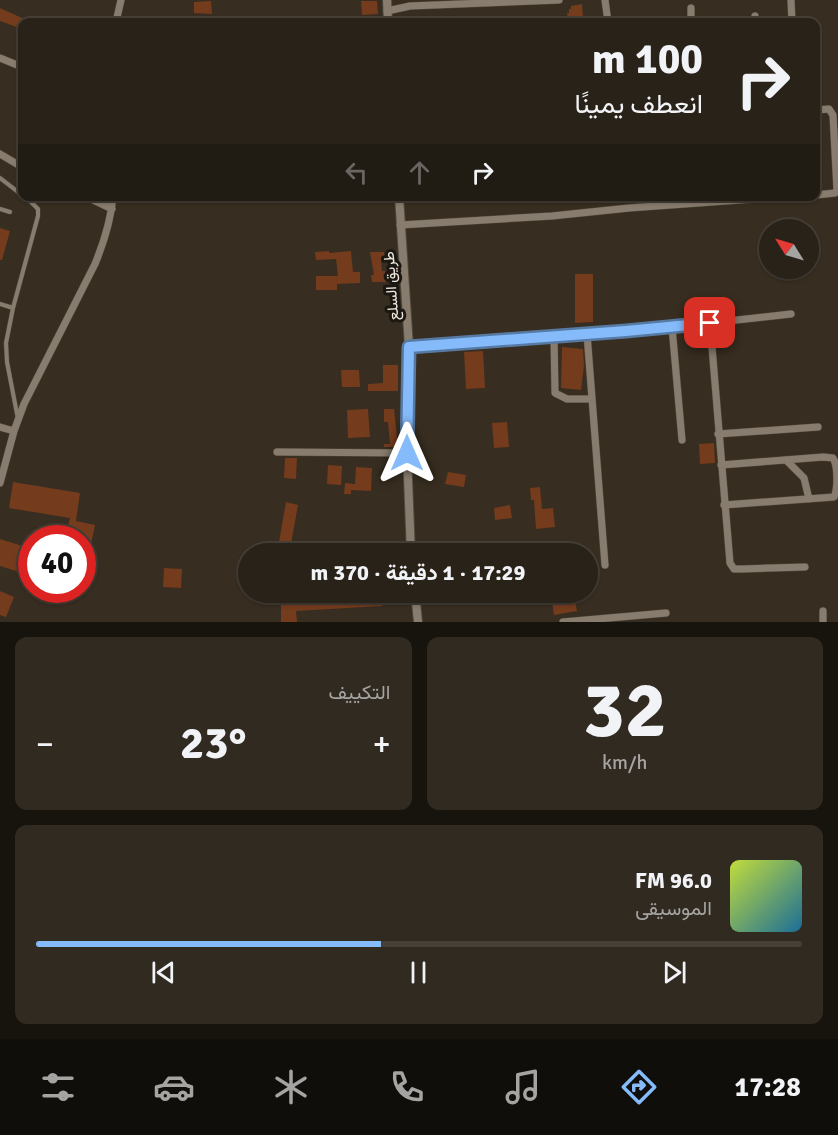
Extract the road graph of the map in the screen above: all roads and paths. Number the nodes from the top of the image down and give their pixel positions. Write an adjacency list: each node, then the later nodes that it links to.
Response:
1 (121, 0): 2 (street); 9 (street)
2 (127, 0)
3 (387, 0): 8 (street)
4 (559, 0): 8 (street)
5 (605, 0): 11 (street)
6 (791, 0): 13 (street)
7 (691, 8): 12 (street)
8 (387, 11): 10 (street)
9 (117, 18)
10 (388, 18)
11 (607, 18)
12 (691, 18)
13 (792, 18)
14 (0, 58): 15 (street)
15 (18, 65)
16 (820, 110): 21 (street)
17 (0, 154): 18 (street)
18 (18, 165)
19 (0, 178): 20 (lane)
20 (18, 192)
21 (820, 195)
22 (29, 201): 32 (lane)
23 (95, 201): 28 (street)
24 (113, 201): 28 (street)
25 (399, 201): 30 (street, طريق السلع)
26 (726, 201): 30 (street)
27 (0, 209): 29 (lane)
28 (112, 209): 40 (street)
29 (10, 212)
30 (400, 225): 38 (street, طريق السلع)
31 (0, 304): 32 (lane)
32 (13, 308): 40 (lane)
33 (791, 314): 34 (street)
34 (710, 323): 35 (street); 44 (street)
35 (672, 327): 36 (street); 45 (street)
36 (587, 334): 37 (street); 39 (street)
37 (554, 337): 38 (street); 39 (street)
38 (409, 347): 47 (street, طريق السلع)
39 (592, 399): 54 (street)
40 (18, 420): 43 (street)
41 (0, 427): 43 (street)
42 (818, 427): 44 (street)
43 (14, 431): 50 (street)
44 (718, 434): 49 (street)
45 (681, 440)
46 (277, 452): 47 (street)
47 (407, 453): 53 (street, طريق السلع)
48 (786, 460): 49 (street); 51 (street); 51 (street)
49 (721, 465): 52 (street)
50 (0, 483)
51 (808, 499): 52 (street)
52 (724, 505): 55 (street)
53 (411, 543)
54 (604, 565)
55 (805, 567)
56 (416, 603): 60 (street)
57 (823, 611): 62 (street)
58 (666, 613): 59 (street)
59 (601, 620): 61 (street)
60 (418, 622)
61 (563, 622)
62 (823, 622)

